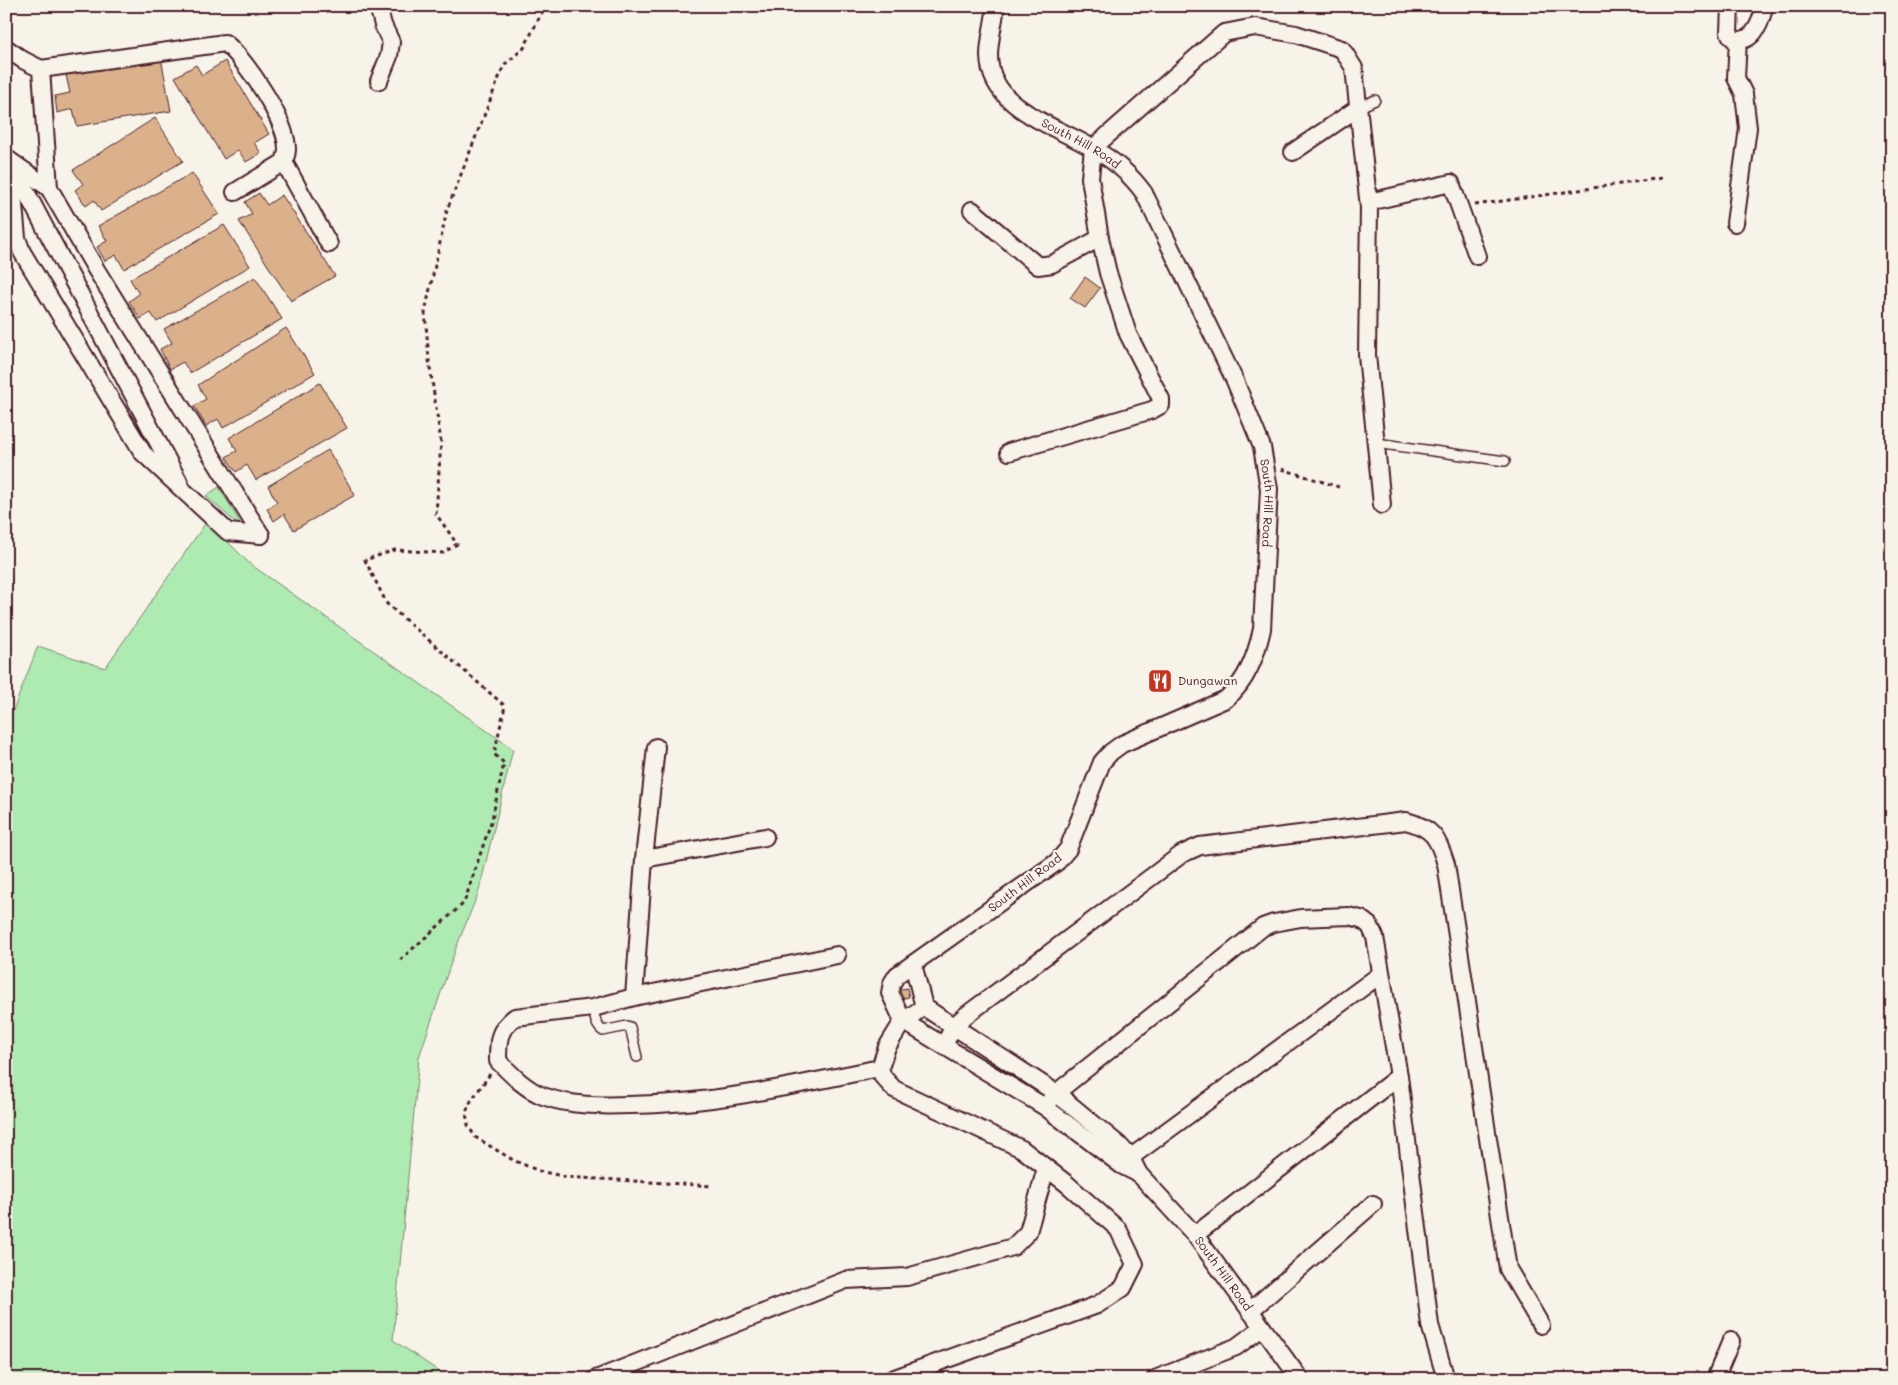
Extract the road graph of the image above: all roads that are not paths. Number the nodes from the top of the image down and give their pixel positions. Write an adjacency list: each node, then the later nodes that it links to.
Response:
1 (378, 6): 8 (street)
2 (996, 6): 11 (street, South Hill Road)
3 (1730, 6): 5 (street)
4 (1764, 6): 5 (street)
5 (1738, 40): 19 (street)
6 (6, 48): 7 (street)
7 (41, 69): 14 (street); 15 (street)
8 (378, 81)
9 (1375, 100): 10 (lane)
10 (1358, 108): 11 (street); 12 (street); 17 (street)
11 (1093, 148): 20 (street); 32 (street, South Hill Road)
12 (1293, 152)
13 (8, 160): 15 (street); 26 (street); 26 (street)
14 (284, 162): 16 (street); 21 (street)
15 (49, 188): 26 (street)
16 (235, 192)
17 (1369, 202): 22 (street); 23 (street)
18 (972, 210): 20 (street)
19 (1735, 223)
20 (1100, 238): 24 (street)
21 (329, 244)
22 (1477, 256)
23 (1376, 443): 25 (lane); 27 (street)
24 (1009, 452)
25 (1505, 461)
26 (185, 492)
27 (1382, 505)
28 (656, 747): 30 (street)
29 (765, 837): 30 (street)
30 (644, 859): 34 (street)
31 (837, 956): 34 (street)
32 (913, 964): 35 (street); 37 (street, South Hill Road)
33 (1382, 974): 42 (street); 43 (street); 45 (street)
34 (634, 997): 36 (street)
35 (924, 1007): 37 (street); 38 (street, South Hill Road)
36 (593, 1008): 40 (lane); 41 (street)
37 (903, 1021): 39 (street, South Hill Road); 41 (street)
38 (954, 1026): 39 (street); 43 (street, South Hill Road); 50 (street)
39 (944, 1045): 44 (street, South Hill Road)
40 (637, 1057)
41 (880, 1068): 46 (street)
42 (1399, 1076): 48 (street); 57 (street)
43 (1056, 1093): 44 (street); 45 (street, South Hill Road)
44 (1045, 1107): 45 (street, South Hill Road)
45 (1126, 1161): 48 (street, South Hill Road)
46 (1046, 1168): 53 (street); 54 (street)
47 (1372, 1204): 49 (street)
48 (1196, 1235): 49 (street, South Hill Road)
49 (1250, 1311): 51 (street, South Hill Road)
50 (1541, 1325)
51 (1262, 1328): 55 (street); 56 (street, South Hill Road)
52 (1731, 1341): 58 (street)
53 (596, 1379)
54 (892, 1379)
55 (1154, 1379)
56 (1300, 1379)
57 (1446, 1379)
58 (1715, 1379)

